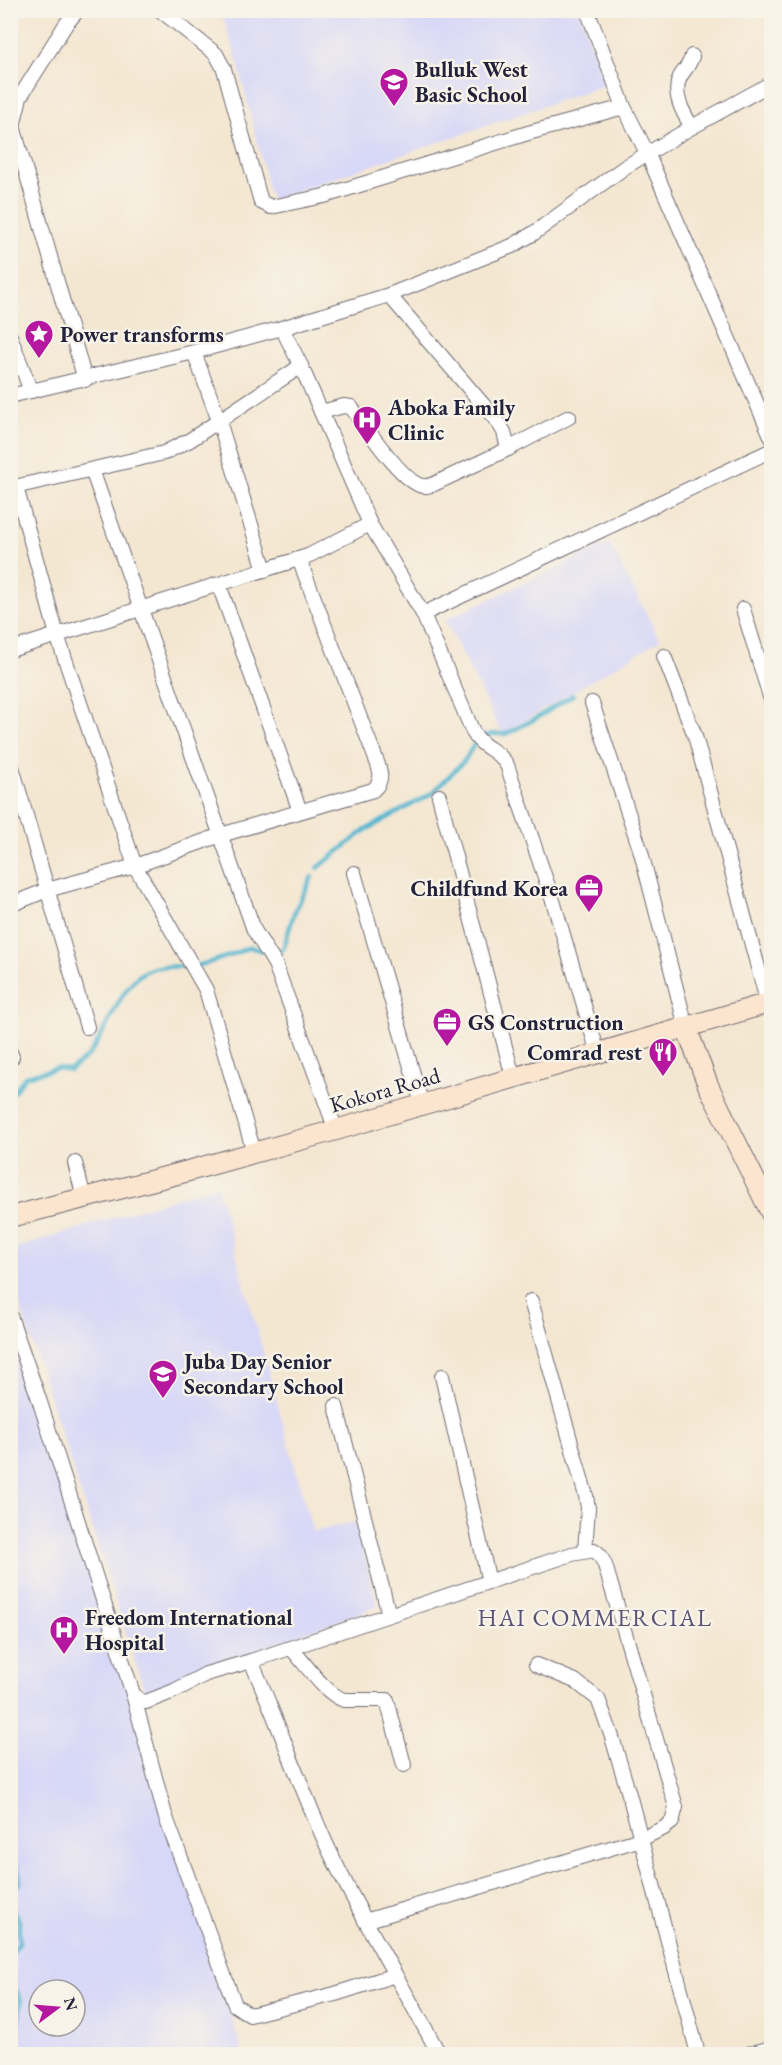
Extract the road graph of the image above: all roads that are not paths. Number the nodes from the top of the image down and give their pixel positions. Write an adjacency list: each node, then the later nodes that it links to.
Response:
1 (78, 10): 14 (street)
2 (160, 10): 6 (street)
3 (587, 10): 6 (street)
4 (692, 56): 7 (street)
5 (771, 83): 7 (street)
6 (624, 107): 8 (street)
7 (692, 127): 8 (street)
8 (648, 155): 9 (street); 20 (street)
9 (389, 295): 10 (street); 21 (street)
10 (282, 328): 12 (street); 13 (street)
11 (10, 336): 15 (street)
12 (194, 352): 14 (street); 19 (street)
13 (302, 366): 17 (street); 19 (street)
14 (85, 380): 15 (street)
15 (31, 391): 16 (street)
16 (10, 396)
17 (321, 412): 21 (street); 25 (street)
18 (569, 417): 21 (street)
19 (219, 421): 23 (street); 27 (street)
20 (771, 438)
21 (508, 449)
22 (771, 450): 31 (street)
23 (92, 470): 24 (street); 29 (street)
24 (13, 487): 32 (street)
25 (370, 524): 26 (street); 31 (street)
26 (299, 559): 27 (street); 39 (street)
27 (265, 570): 28 (street)
28 (219, 585): 29 (street); 39 (street)
29 (141, 608): 32 (street); 40 (street)
30 (743, 609): 36 (street)
31 (423, 614): 48 (street)
32 (57, 634): 33 (street); 41 (street)
33 (10, 650)
34 (664, 656): 45 (street)
35 (592, 703): 47 (street)
36 (771, 703)
37 (10, 760): 43 (street)
38 (439, 796): 49 (street)
39 (300, 811): 40 (street)
40 (220, 835): 41 (street); 51 (street)
41 (135, 866): 43 (street); 52 (street)
42 (354, 873): 50 (street)
43 (47, 890): 44 (street); 46 (street)
44 (10, 905)
45 (770, 1003): 47 (street, Kokora Road)
46 (87, 1027)
47 (686, 1027): 48 (street, Kokora Road); 55 (street)
48 (598, 1053): 49 (street, Kokora Road)
49 (513, 1077): 50 (street, Kokora Road)
50 (422, 1104): 51 (street, Kokora Road)
51 (336, 1130): 52 (street, Kokora Road)
52 (254, 1152): 54 (street, Kokora Road)
53 (75, 1163): 54 (street)
54 (84, 1198): 56 (street, Kokora Road)
55 (771, 1215)
56 (10, 1217)
57 (531, 1301): 61 (street)
58 (10, 1316): 67 (street)
59 (442, 1376): 62 (street)
60 (336, 1406): 63 (street)
61 (585, 1550): 62 (street); 69 (street)
62 (489, 1582): 63 (street)
63 (389, 1615): 64 (street)
64 (291, 1648): 65 (street); 68 (street)
65 (251, 1661): 67 (street); 70 (street)
66 (536, 1665): 69 (street)
67 (133, 1694): 71 (street)
68 (404, 1765)
69 (641, 1839): 70 (street); 74 (street)
70 (365, 1921): 71 (street)
71 (395, 1975): 73 (street)
72 (771, 2048): 75 (street)
73 (439, 2055)
74 (698, 2055)
75 (748, 2055)

